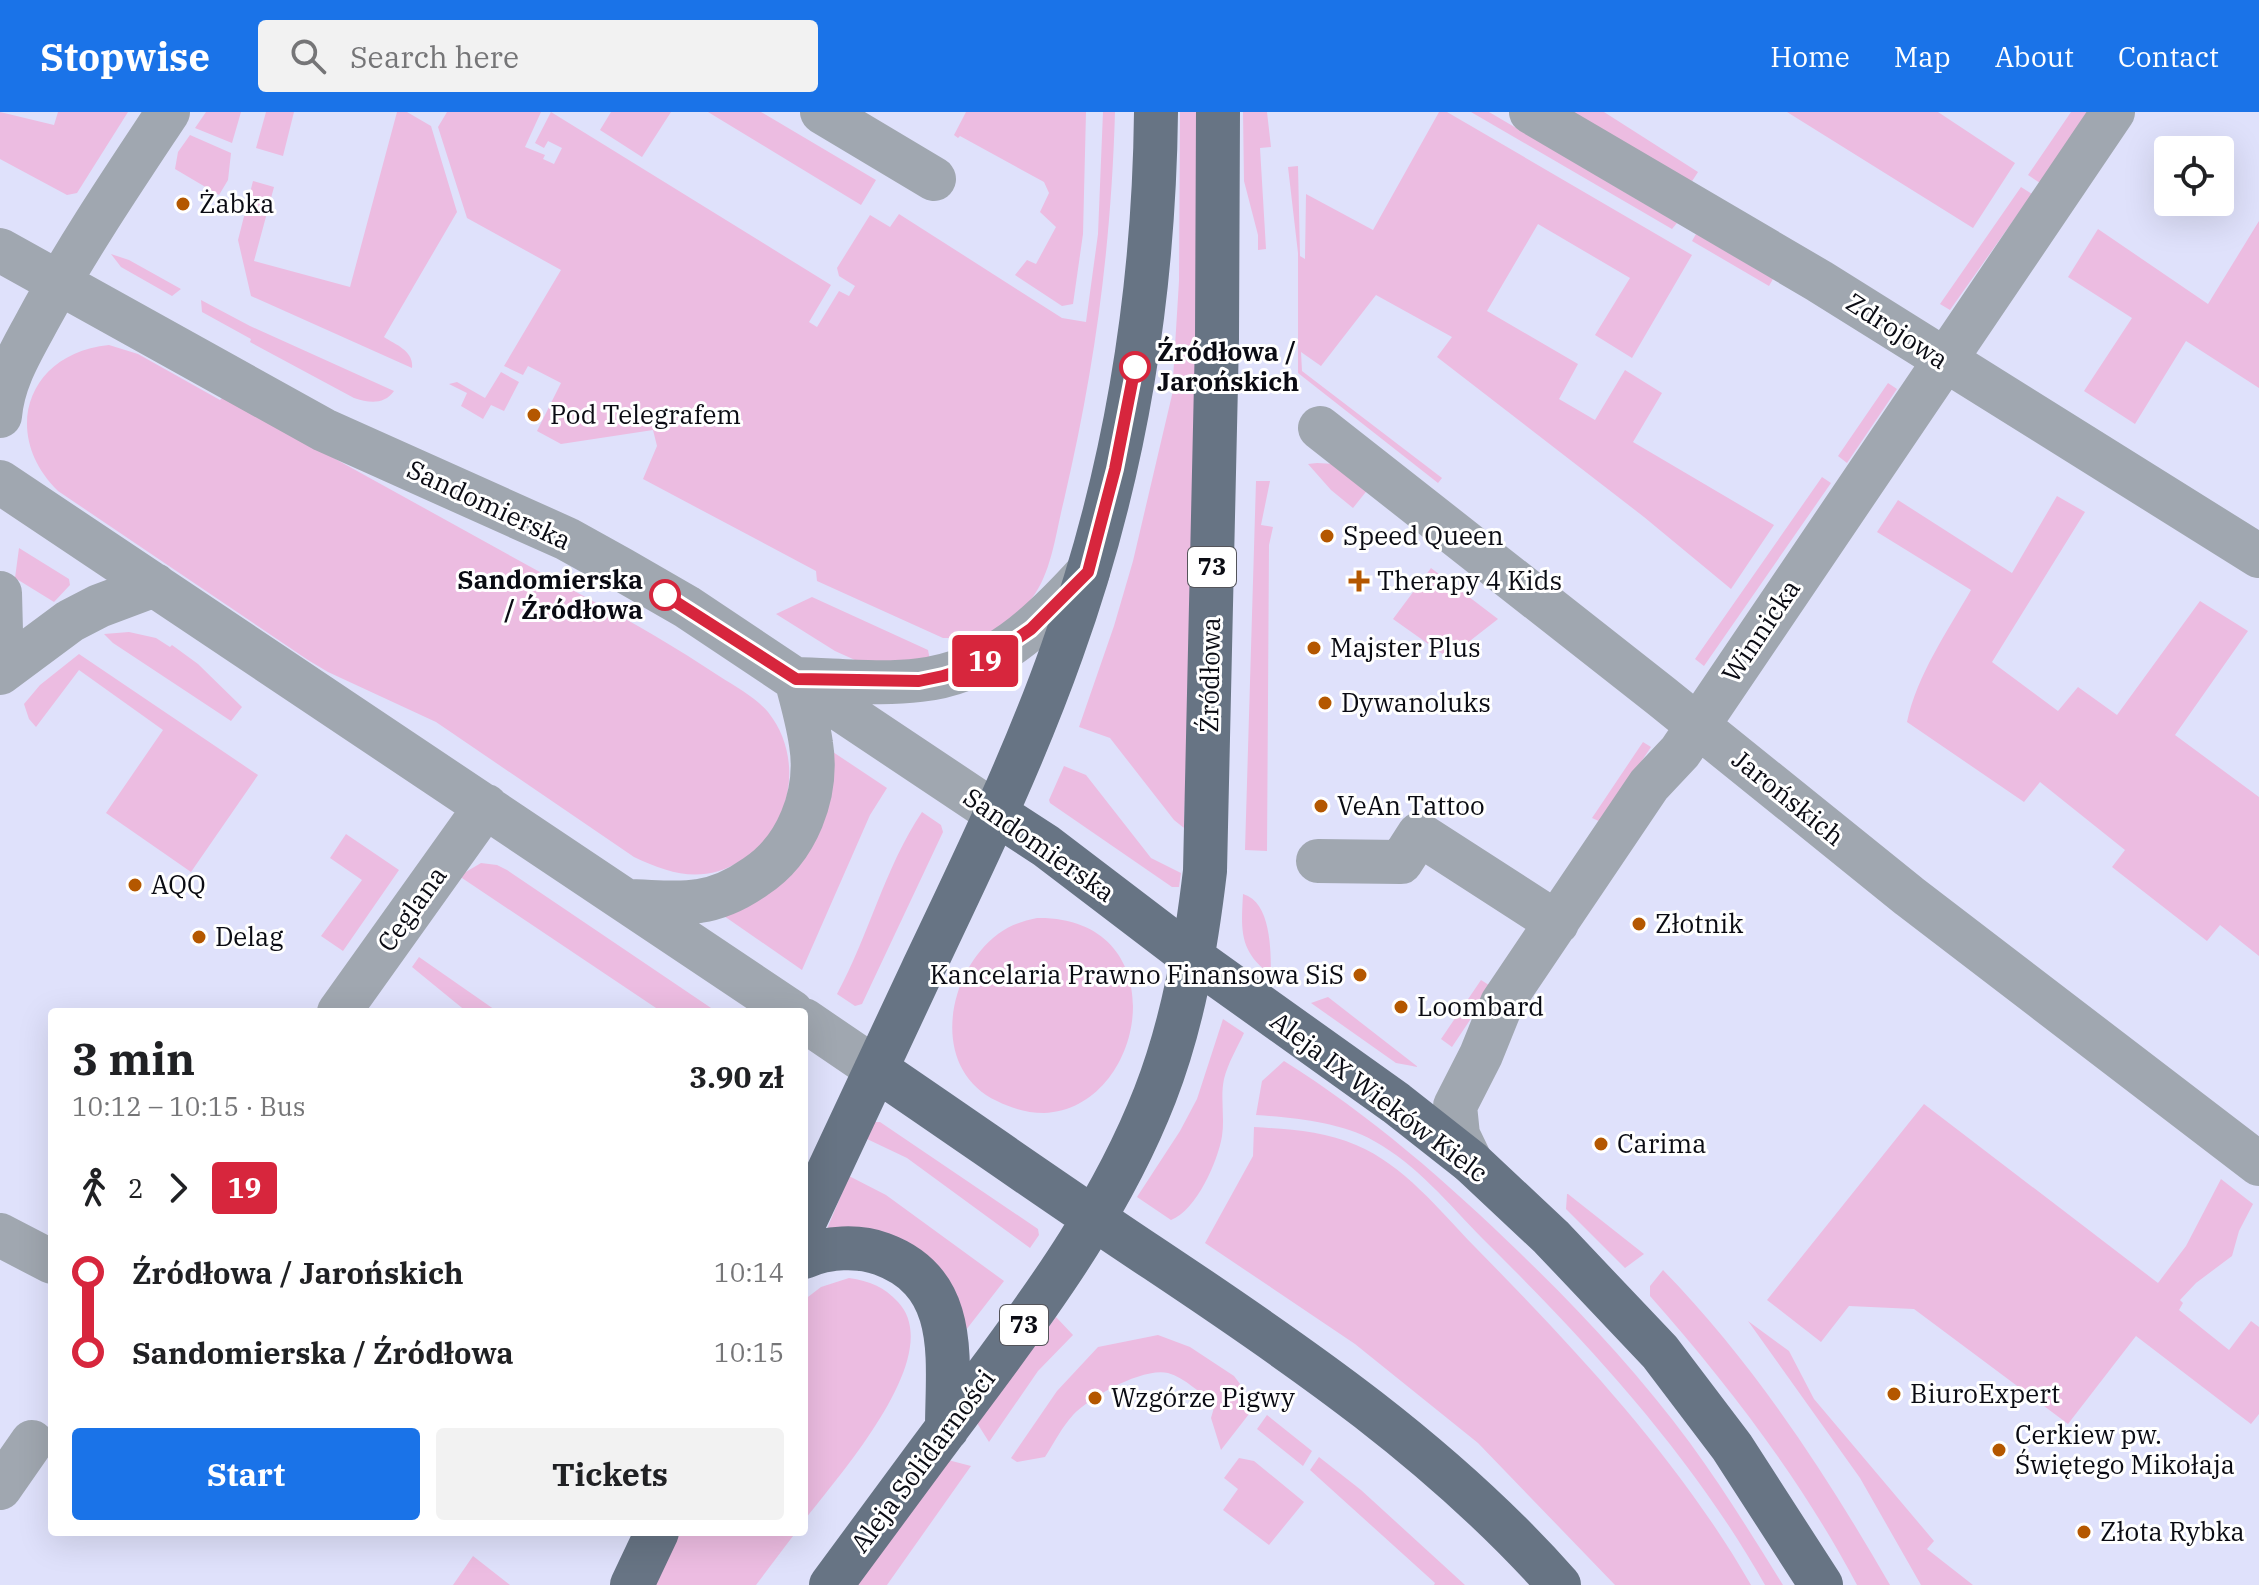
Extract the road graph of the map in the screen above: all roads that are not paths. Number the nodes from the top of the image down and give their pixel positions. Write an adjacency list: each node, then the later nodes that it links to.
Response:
1 (168, 112): 9 (street)
2 (822, 112): 7 (street)
3 (1156, 112): 15 (main road)
4 (1218, 112): 26 (main road, Źródłowa / 73)
5 (1531, 112): 10 (street, Zdrojowa)
6 (2113, 112): 10 (street, Winnicka)
7 (934, 179)
8 (0, 250): 9 (street, Sandomierska)
9 (58, 283): 11 (street); 19 (street, Sandomierska)
10 (1943, 361): 14 (street, Zdrojowa); 20 (street, Winnicka)
11 (0, 416)
12 (1320, 428): 20 (street, Jarońskich)
13 (0, 482): 16 (street)
14 (2259, 556)
15 (1088, 572): 19 (street); 22 (main road)
16 (155, 585): 18 (street); 21 (street)
17 (0, 593): 18 (street)
18 (1, 672)
19 (796, 679): 22 (street, Sandomierska); 24 (street)
20 (1698, 726): 25 (street, Winnicka); 32 (street, Jarońskich)
21 (486, 806): 24 (street); 27 (street, Ceglana)
22 (997, 814): 26 (main road, Sandomierska); 30 (main road)
23 (1318, 861): 25 (street)
24 (626, 901): 28 (street)
25 (1557, 923): 31 (street, Winnicka)
26 (1193, 958): 31 (main road, Aleja IX Wieków Kielc); 34 (main road, Źródłowa / 73)
27 (342, 1008)
28 (786, 1008)
29 (808, 1023): 30 (street)
30 (876, 1069): 33 (main road); 34 (main road)
31 (1471, 1162): 45 (main road, Aleja IX Wieków Kielc)
32 (2259, 1164)
33 (808, 1214)
34 (1096, 1218): 38 (main road, Aleja Solidarności / 73); 44 (main road)
35 (0, 1235): 37 (street)
36 (808, 1256): 38 (main road)
37 (48, 1260)
38 (947, 1429): 43 (main road, Aleja Solidarności / 73)
39 (32, 1442): 40 (street)
40 (0, 1488)
41 (655, 1536): 42 (main road)
42 (632, 1585)
43 (831, 1585)
44 (1559, 1585)
45 (1821, 1585)

